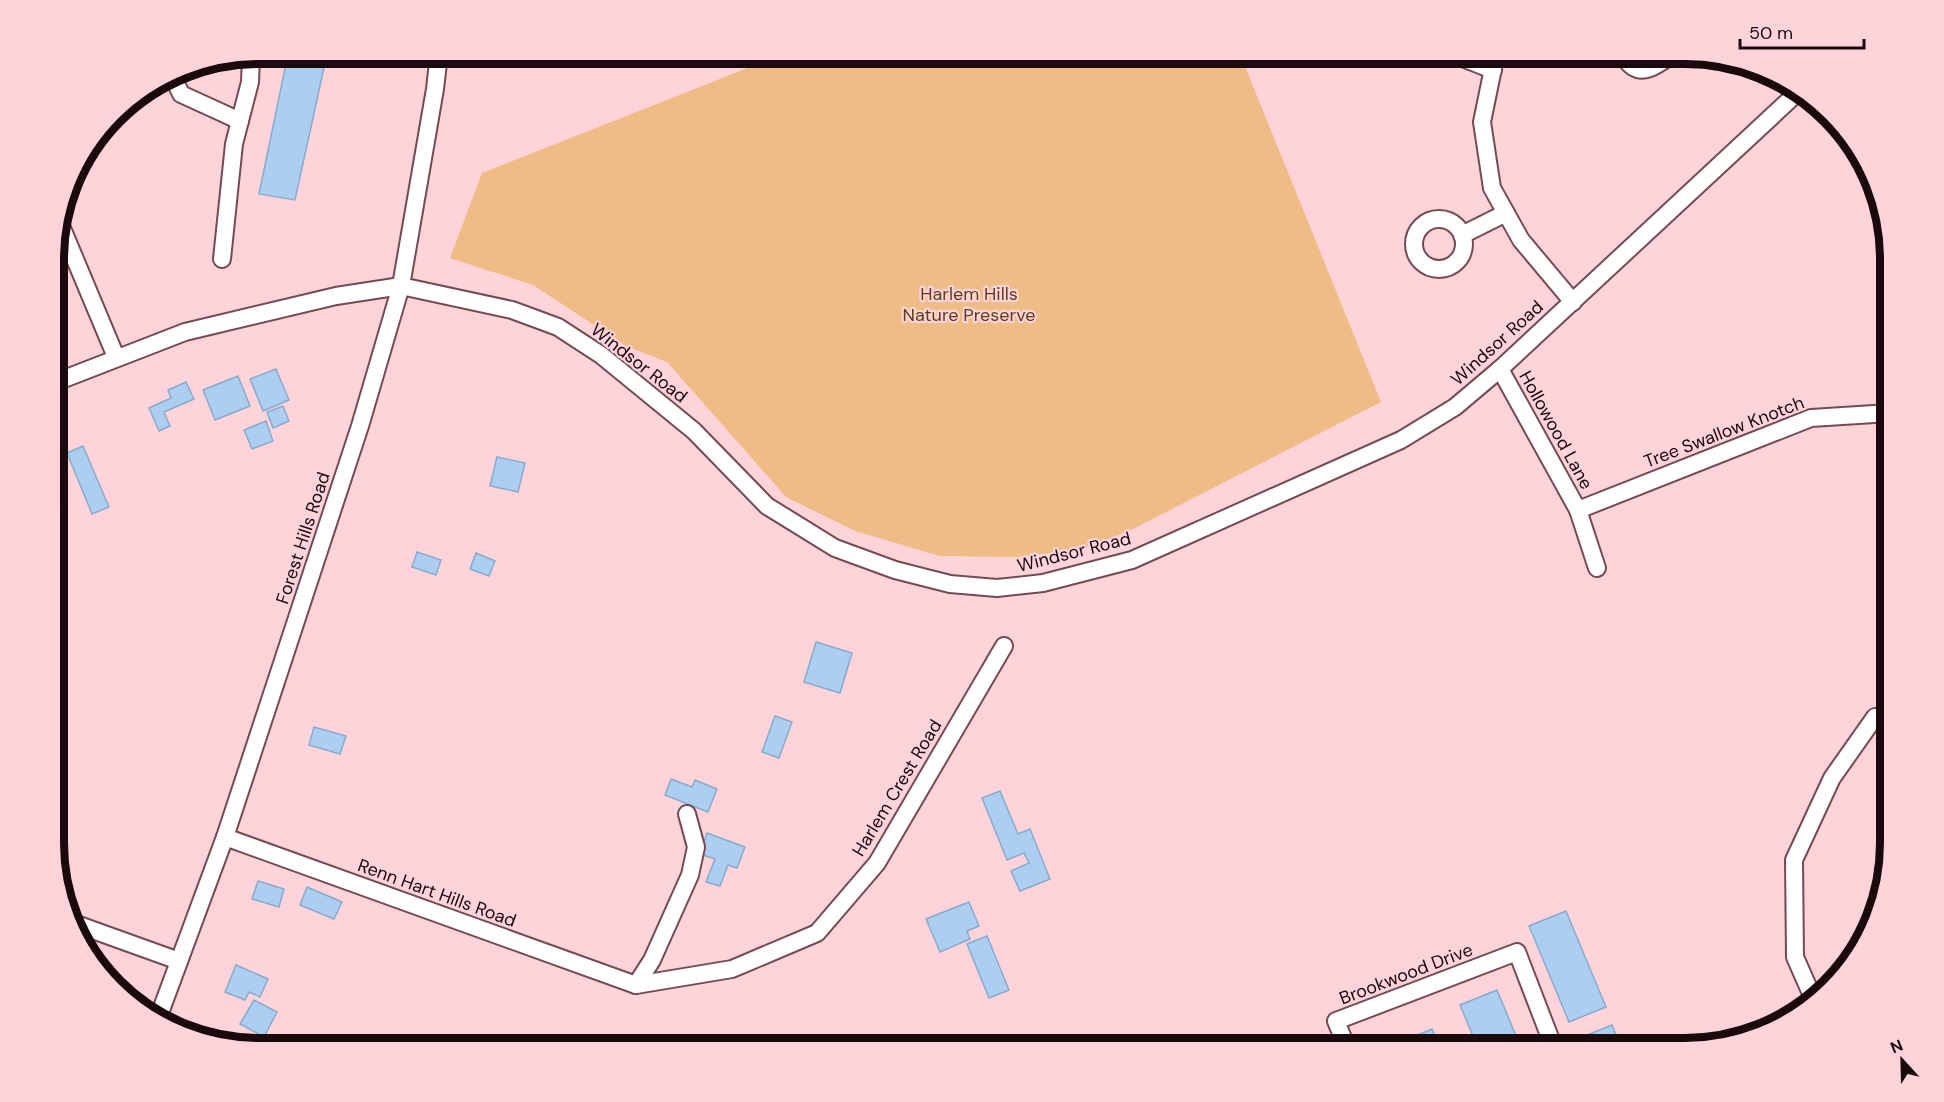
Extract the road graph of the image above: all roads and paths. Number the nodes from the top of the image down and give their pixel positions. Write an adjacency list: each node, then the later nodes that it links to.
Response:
1 (1494, 64): 9 (street)
2 (1628, 64): 3 (street)
3 (1658, 64)
4 (251, 65): 8 (street)
5 (438, 65): 13 (street, Forest Hills Road)
6 (176, 84): 8 (street)
7 (1792, 98): 14 (street, Windsor Road)
8 (240, 121): 12 (street)
9 (1506, 213): 10 (street); 14 (street)
10 (1462, 235)
11 (66, 237): 15 (street)
12 (222, 259)
13 (401, 286): 15 (street, Windsor Road); 16 (street, Windsor Road); 24 (street, Forest Hills Road)
14 (1573, 302): 16 (street, Windsor Road)
15 (116, 357): 17 (street, Windsor Road)
16 (1500, 369): 19 (street, Hollowood Lane)
17 (64, 379)
18 (1879, 414): 19 (street, Tree Swallow Knotch)
19 (1578, 510): 20 (street, Hollowood Lane)
20 (1597, 568)
21 (1004, 646): 27 (street, Harlem Crest Road)
22 (1875, 717): 28 (street)
23 (687, 814): 27 (street)
24 (225, 837): 26 (street, Forest Hills Road); 27 (street, Renn Hart Hills Road)
25 (84, 927): 26 (street)
26 (179, 961): 29 (street, Forest Hills Road)
27 (636, 985)
28 (1810, 991)
29 (161, 1010)
30 (1343, 1037): 31 (street, Brookwood Drive)
31 (1550, 1037)

